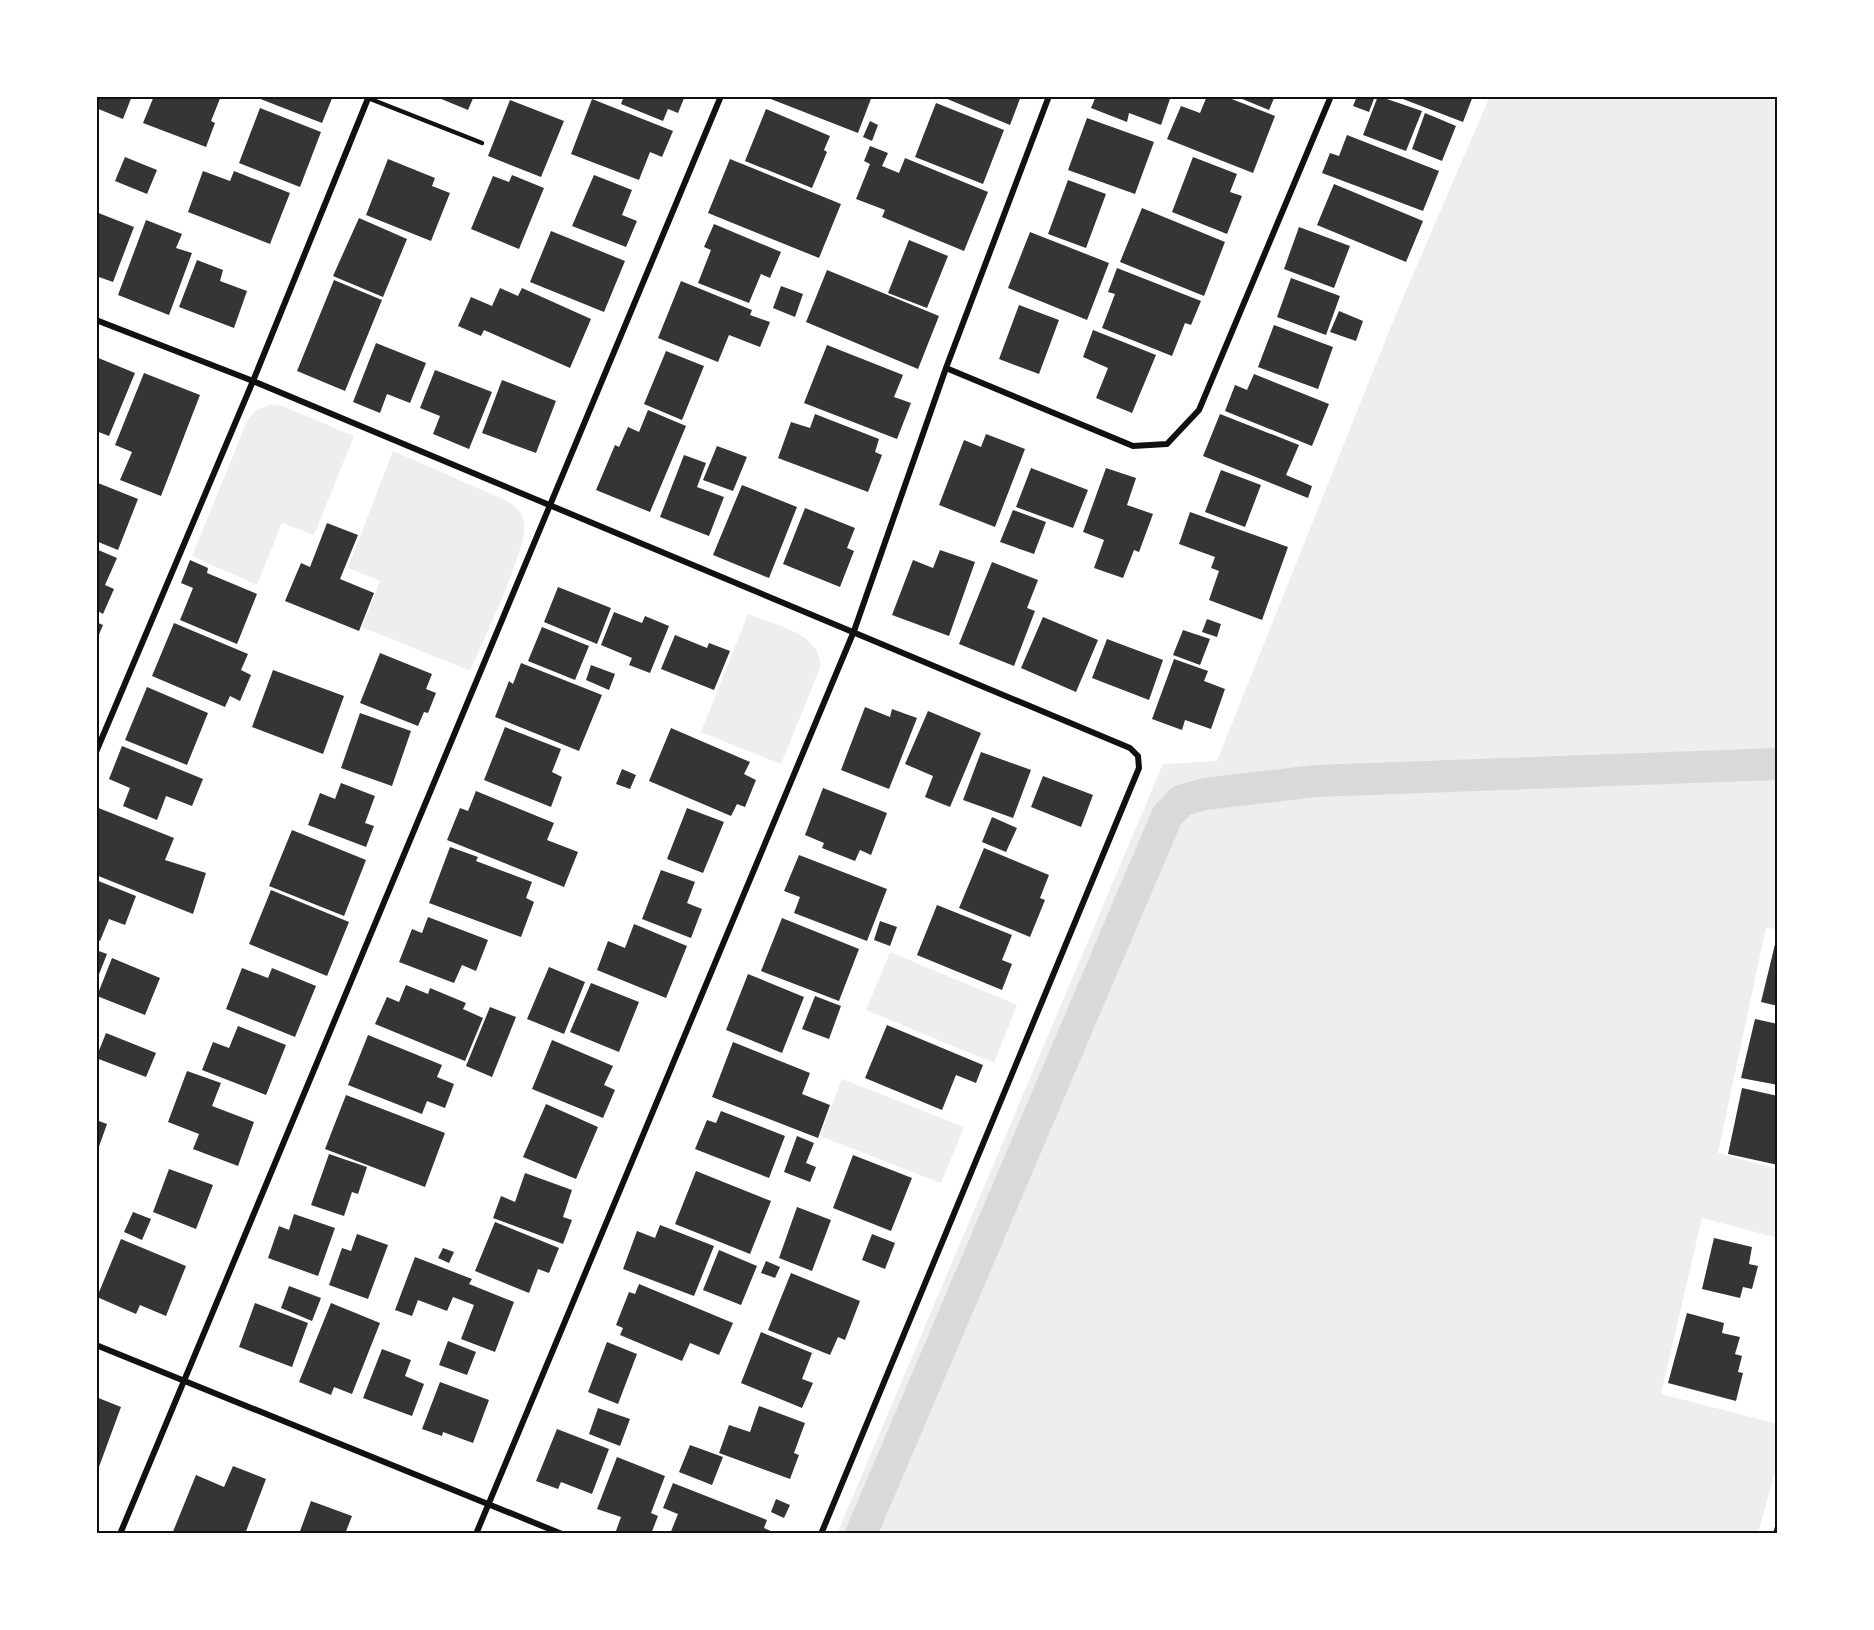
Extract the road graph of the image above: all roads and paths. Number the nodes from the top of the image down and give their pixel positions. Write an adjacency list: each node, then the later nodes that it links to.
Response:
1 (721, 96): 9 (street)
2 (1049, 96): 7 (street)
3 (1331, 96): 7 (street)
4 (369, 97): 5 (lane); 8 (street)
5 (482, 143)
6 (96, 320): 8 (street)
7 (946, 368): 10 (street)
8 (253, 381): 9 (street); 11 (street)
9 (550, 506): 10 (street); 13 (street)
10 (854, 631): 14 (street); 19 (street)
11 (96, 752)
12 (96, 1345): 13 (street)
13 (183, 1382): 14 (street); 16 (street)
14 (488, 1505): 17 (street); 18 (street)
15 (1778, 1527): 20 (street)
16 (120, 1534)
17 (476, 1534)
18 (562, 1534)
19 (821, 1534)
20 (1776, 1534)

